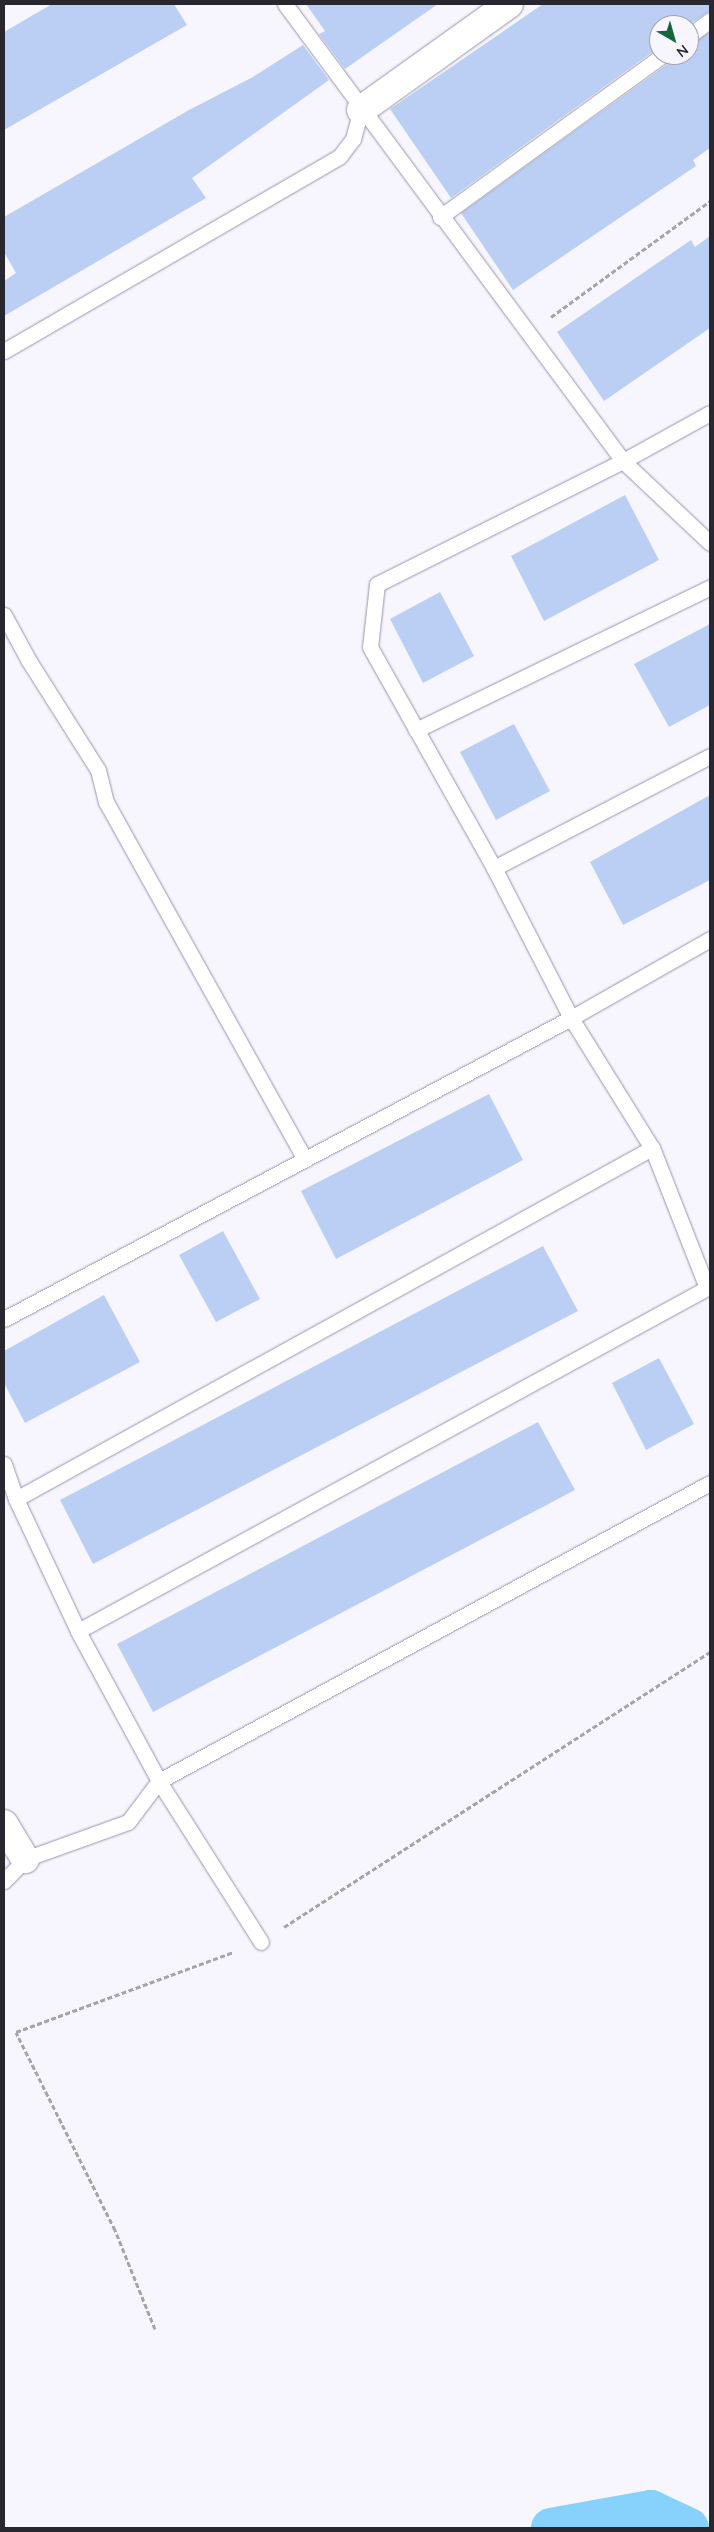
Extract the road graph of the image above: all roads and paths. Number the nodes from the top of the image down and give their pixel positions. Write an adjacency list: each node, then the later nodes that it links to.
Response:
1 (285, 4): 6 (lane)
2 (509, 4): 6 (street)
3 (710, 20): 4 (lane)
4 (699, 28)
5 (649, 65): 8 (lane)
6 (361, 110): 8 (lane); 10 (lane)
7 (710, 201): 9 (path)
8 (440, 217): 9 (lane)
9 (527, 334): 12 (lane)
10 (4, 351)
11 (710, 413): 12 (lane)
12 (622, 461): 13 (lane); 16 (lane)
13 (710, 543)
14 (710, 586): 16 (lane)
15 (4, 614): 22 (lane)
16 (416, 730): 18 (lane)
17 (710, 756): 18 (lane)
18 (494, 868): 20 (lane)
19 (710, 939): 20 (lane)
20 (571, 1018): 21 (lane); 22 (lane)
21 (652, 1148): 23 (lane); 27 (lane)
22 (305, 1159): 24 (lane)
23 (709, 1292): 28 (lane)
24 (4, 1319)
25 (4, 1464): 27 (lane)
26 (710, 1483): 30 (lane)
27 (16, 1498): 28 (lane)
28 (78, 1631): 30 (lane)
29 (710, 1652): 34 (path)
30 (159, 1781): 32 (lane); 34 (lane)
31 (4, 1824): 32 (street)
32 (25, 1859): 33 (lane)
33 (4, 1881)
34 (261, 1942): 35 (path)
35 (155, 2329)

